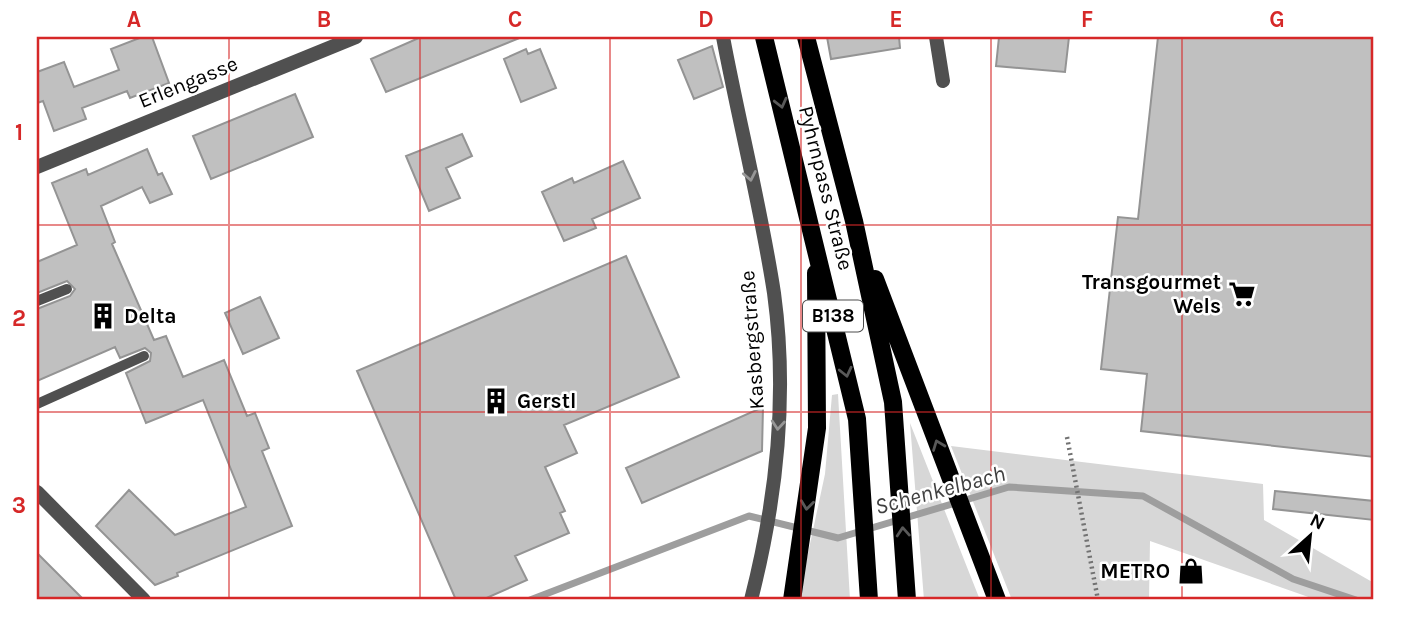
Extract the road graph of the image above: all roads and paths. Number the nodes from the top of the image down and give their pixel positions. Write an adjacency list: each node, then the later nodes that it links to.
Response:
1 (356, 37): 7 (street, Erlengasse)
2 (723, 37): 17 (street, Kasbergstraße, one-way to 17)
3 (764, 37): 9 (main road, Pyhrnpass Straße / B138, one-way to 9)
4 (806, 37): 8 (main road, Pyhrnpass Straße / B138)
5 (936, 37): 6 (street)
6 (943, 81)
7 (37, 167)
8 (854, 221): 20 (main road, Pyhrnpass Straße / B138, one-way to 8); 21 (main road, one-way to 8)
9 (816, 242): 18 (main road, one-way to 18); 19 (main road, Pyhrnpass Straße / B138, one-way to 19)
10 (67, 289): 11 (lane)
11 (37, 301)
12 (144, 356): 13 (lane)
13 (37, 404)
14 (1067, 437): 22 (path)
15 (37, 492): 16 (street)
16 (144, 600)
17 (751, 600)
18 (792, 600)
19 (869, 600)
20 (907, 600)
21 (997, 600)
22 (1098, 600)

